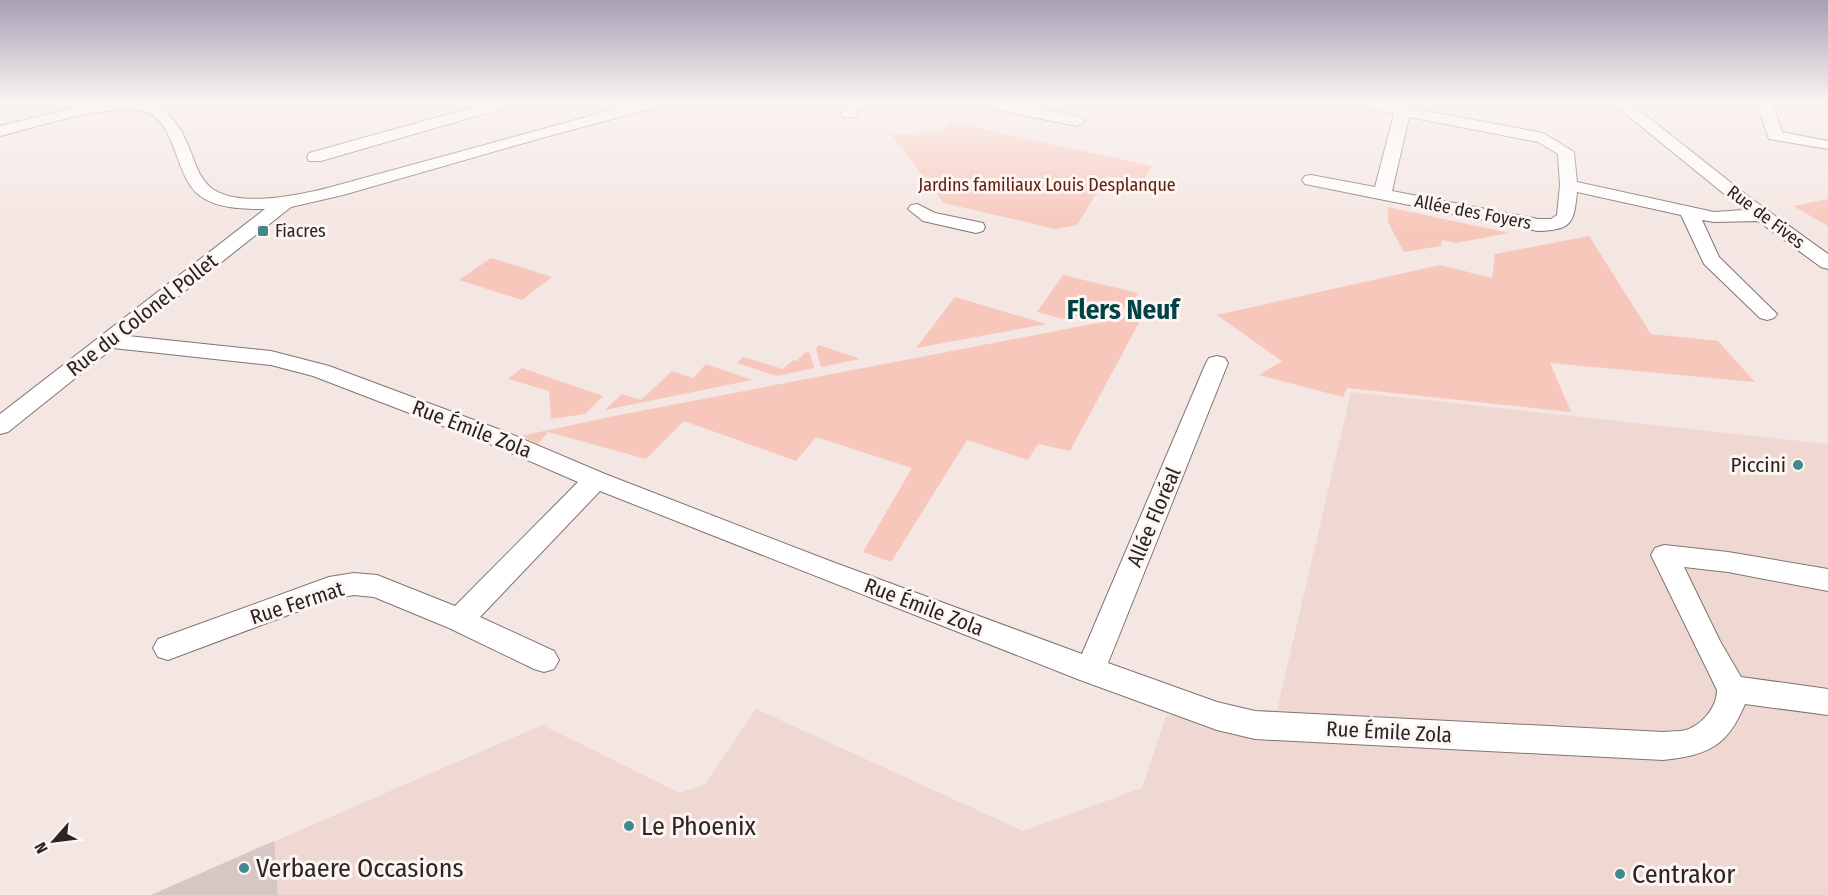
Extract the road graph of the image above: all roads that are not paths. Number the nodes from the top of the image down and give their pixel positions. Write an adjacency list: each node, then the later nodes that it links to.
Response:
1 (177, 144): 16 (street)
2 (425, 144): 10 (street)
3 (452, 144): 10 (street)
4 (1395, 144): 15 (street)
5 (1555, 144): 14 (street, Allée des Foyers)
6 (1672, 144): 19 (street, Rue de Fives)
7 (1778, 144): 11 (street)
8 (1817, 144): 9 (street)
9 (1824, 145)
10 (417, 148): 12 (street); 16 (street)
11 (1782, 154)
12 (315, 157)
13 (1311, 180): 15 (street, Allée des Foyers)
14 (1569, 185): 15 (street, Allée des Foyers); 18 (street)
15 (1382, 194)
16 (284, 203): 23 (street, Rue du Colonel Pollet)
17 (917, 209): 20 (street)
18 (1689, 212): 19 (street); 22 (street)
19 (1762, 215): 21 (street, Rue de Fives)
20 (976, 227)
21 (1828, 263)
22 (1767, 314)
23 (110, 341): 25 (street, Rue du Colonel Pollet); 26 (street, Rue Émile Zola)
24 (1218, 363): 31 (street, Allée Floréal)
25 (0, 426)
26 (596, 480): 28 (street); 31 (street, Rue Émile Zola)
27 (1828, 580): 32 (street)
28 (459, 620): 29 (street, Rue Fermat); 30 (street, Rue Fermat)
29 (168, 648)
30 (544, 660)
31 (1090, 670): 32 (street, Rue Émile Zola)
32 (1732, 689): 33 (street)
33 (1828, 702)

